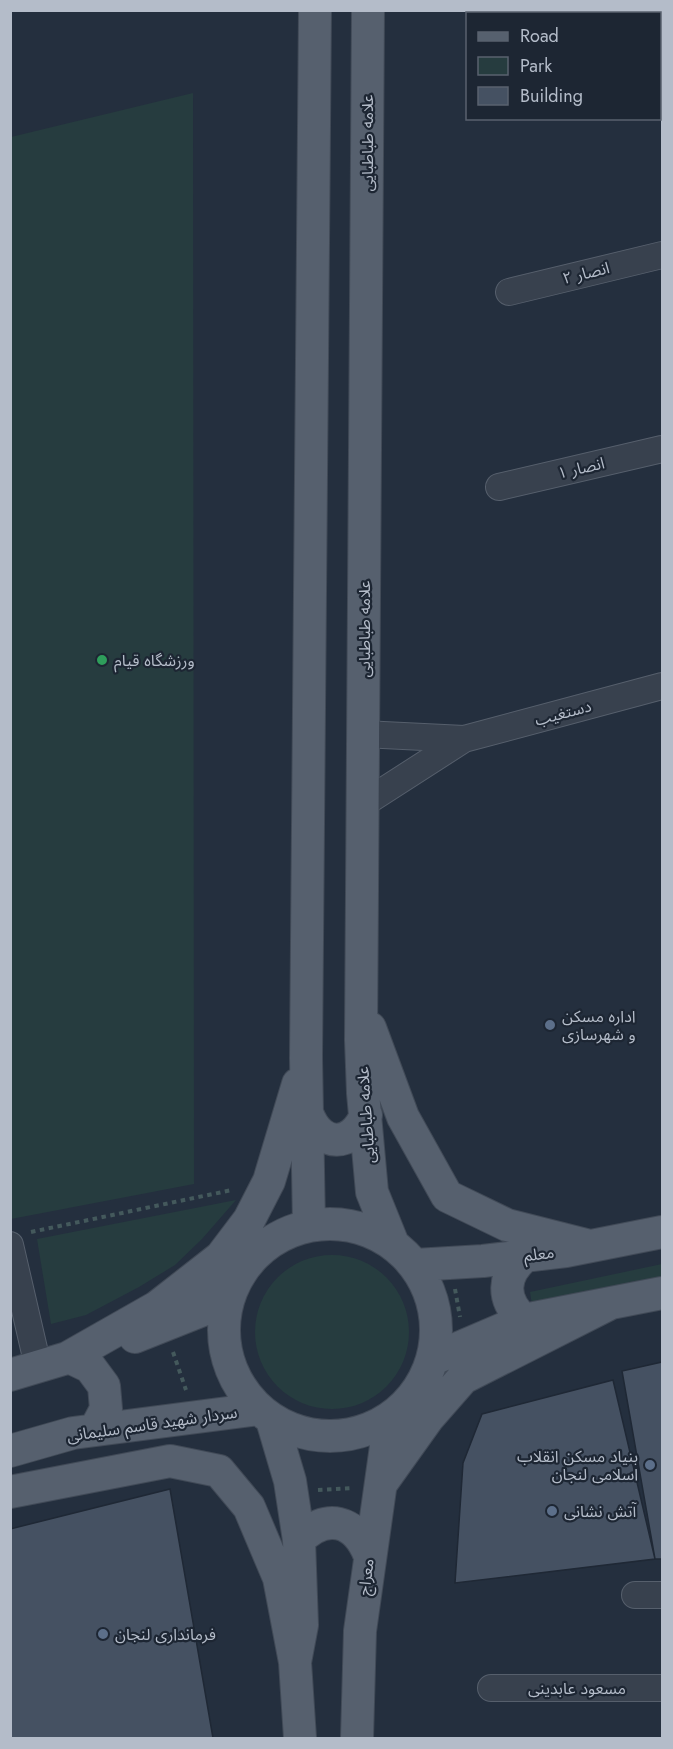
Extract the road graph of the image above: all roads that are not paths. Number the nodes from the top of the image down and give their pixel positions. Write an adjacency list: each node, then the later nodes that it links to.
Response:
1 (315, 10): 12 (main road)
2 (368, 10): 8 (main road, علامه طباطبایی)
3 (663, 255): 4 (street, انصار ۲)
4 (509, 292)
5 (663, 448): 6 (street, انصار ۱)
6 (499, 487)
7 (663, 686): 9 (street, دستغیب)
8 (363, 734): 9 (street); 10 (main road, علامه طباطبایی)
9 (464, 739): 10 (street)
10 (363, 804): 11 (main road, علامه طباطبایی)
11 (362, 1006): 14 (main road, علامه طباطبایی); 19 (main road)
12 (306, 1058): 13 (main road); 26 (main road)
13 (308, 1115): 14 (main road); 15 (main road)
14 (366, 1115): 18 (main road, علامه طباطبایی)
15 (309, 1226): 18 (main road); 22 (main road)
16 (663, 1232): 19 (main road, معلم)
17 (18, 1239): 28 (street)
18 (393, 1244): 21 (main road)
19 (590, 1246): 20 (main road, معلم)
20 (525, 1256): 21 (main road, معلم); 25 (main road)
21 (415, 1265): 27 (main road)
22 (238, 1276): 26 (main road); 29 (main road)
23 (663, 1293): 24 (main road)
24 (609, 1304): 25 (main road); 33 (main road)
25 (524, 1320): 27 (main road)
26 (69, 1357): 28 (main road); 31 (main road)
27 (433, 1359): 30 (main road)
28 (24, 1371)
29 (266, 1414): 30 (main road); 31 (main road, سردار شهید قاسم سلیمانی); 35 (main road)
30 (390, 1418): 33 (main road, معراج)
31 (95, 1430): 32 (main road, سردار شهید قاسم سلیمانی)
32 (10, 1451)
33 (379, 1486): 36 (main road, معراج)
34 (10, 1492): 39 (main road)
35 (299, 1540): 36 (main road); 39 (main road)
36 (369, 1554): 43 (main road, معراج)
37 (635, 1595): 38 (street)
38 (663, 1595)
39 (295, 1662): 42 (main road)
40 (491, 1688): 41 (street, مسعود عابدینی)
41 (663, 1688)
42 (300, 1738)
43 (357, 1738)

